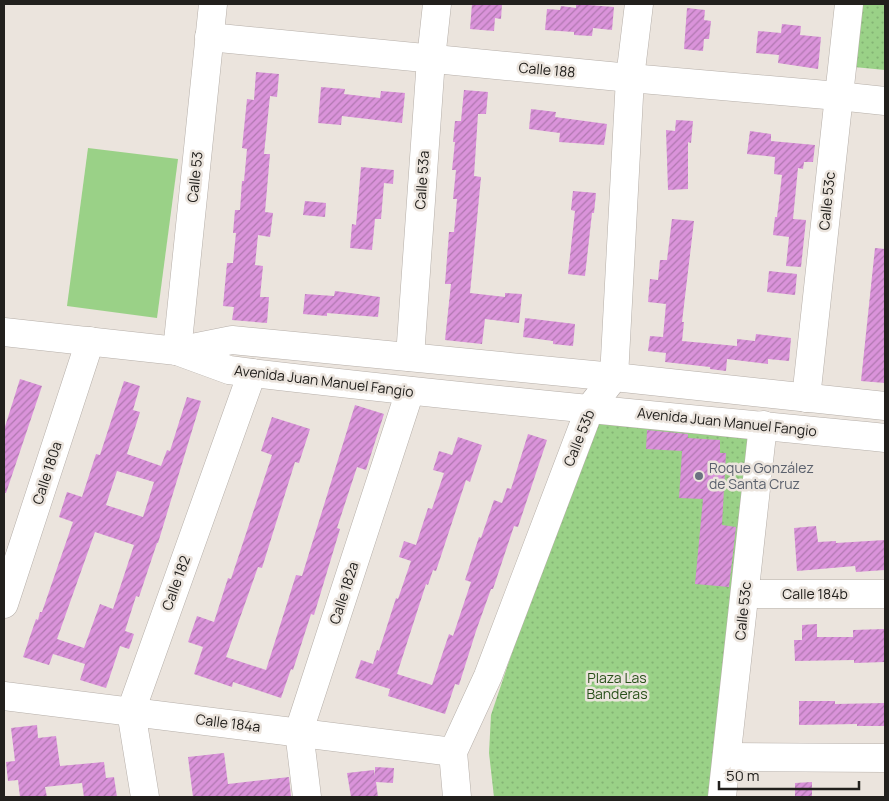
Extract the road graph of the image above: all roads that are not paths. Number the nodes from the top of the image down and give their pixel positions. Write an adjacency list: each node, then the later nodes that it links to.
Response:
1 (213, 4): 5 (street, Calle 53)
2 (437, 4): 6 (street, Calle 53a)
3 (639, 4): 7 (street)
4 (849, 4): 8 (street, Calle 53c)
5 (209, 38): 6 (street, Calle 188); 12 (street, Calle 53)
6 (431, 59): 7 (street, Calle 188); 13 (street, Calle 53a)
7 (630, 78): 8 (street, Calle 188); 15 (street)
8 (838, 96): 9 (street, Calle 188); 17 (street, Calle 53c)
9 (885, 101)
10 (4, 332): 11 (street)
11 (90, 341): 12 (street); 24 (street, Calle 180a)
12 (177, 351): 13 (street); 14 (street, Avenida Juan Manuel Fangio)
13 (410, 357): 15 (street)
14 (252, 373): 16 (street, Avenida Juan Manuel Fangio); 26 (street, Calle 182)
15 (614, 377): 17 (street); 19 (street, Calle 53b)
16 (410, 391): 19 (street, Avenida Juan Manuel Fangio); 27 (street, Calle 182a)
17 (806, 398): 18 (street)
18 (885, 406)
19 (590, 408): 20 (street, Avenida Juan Manuel Fangio); 28 (street, Calle 53b)
20 (763, 425): 21 (street, Avenida Juan Manuel Fangio); 22 (street, Calle 53c)
21 (885, 438)
22 (745, 594): 23 (street, Calle 184b); 29 (street, Calle 53c)
23 (885, 594)
24 (4, 604)
25 (4, 696): 26 (street, Calle 184a)
26 (131, 711): 27 (street, Calle 184a); 31 (street, Calle 182)
27 (299, 731): 28 (street, Calle 184a); 32 (street, Calle 182a)
28 (452, 752): 33 (street)
29 (727, 757): 30 (street); 34 (street, Calle 53c)
30 (885, 758)
31 (145, 797)
32 (307, 797)
33 (457, 797)
34 (722, 797)

